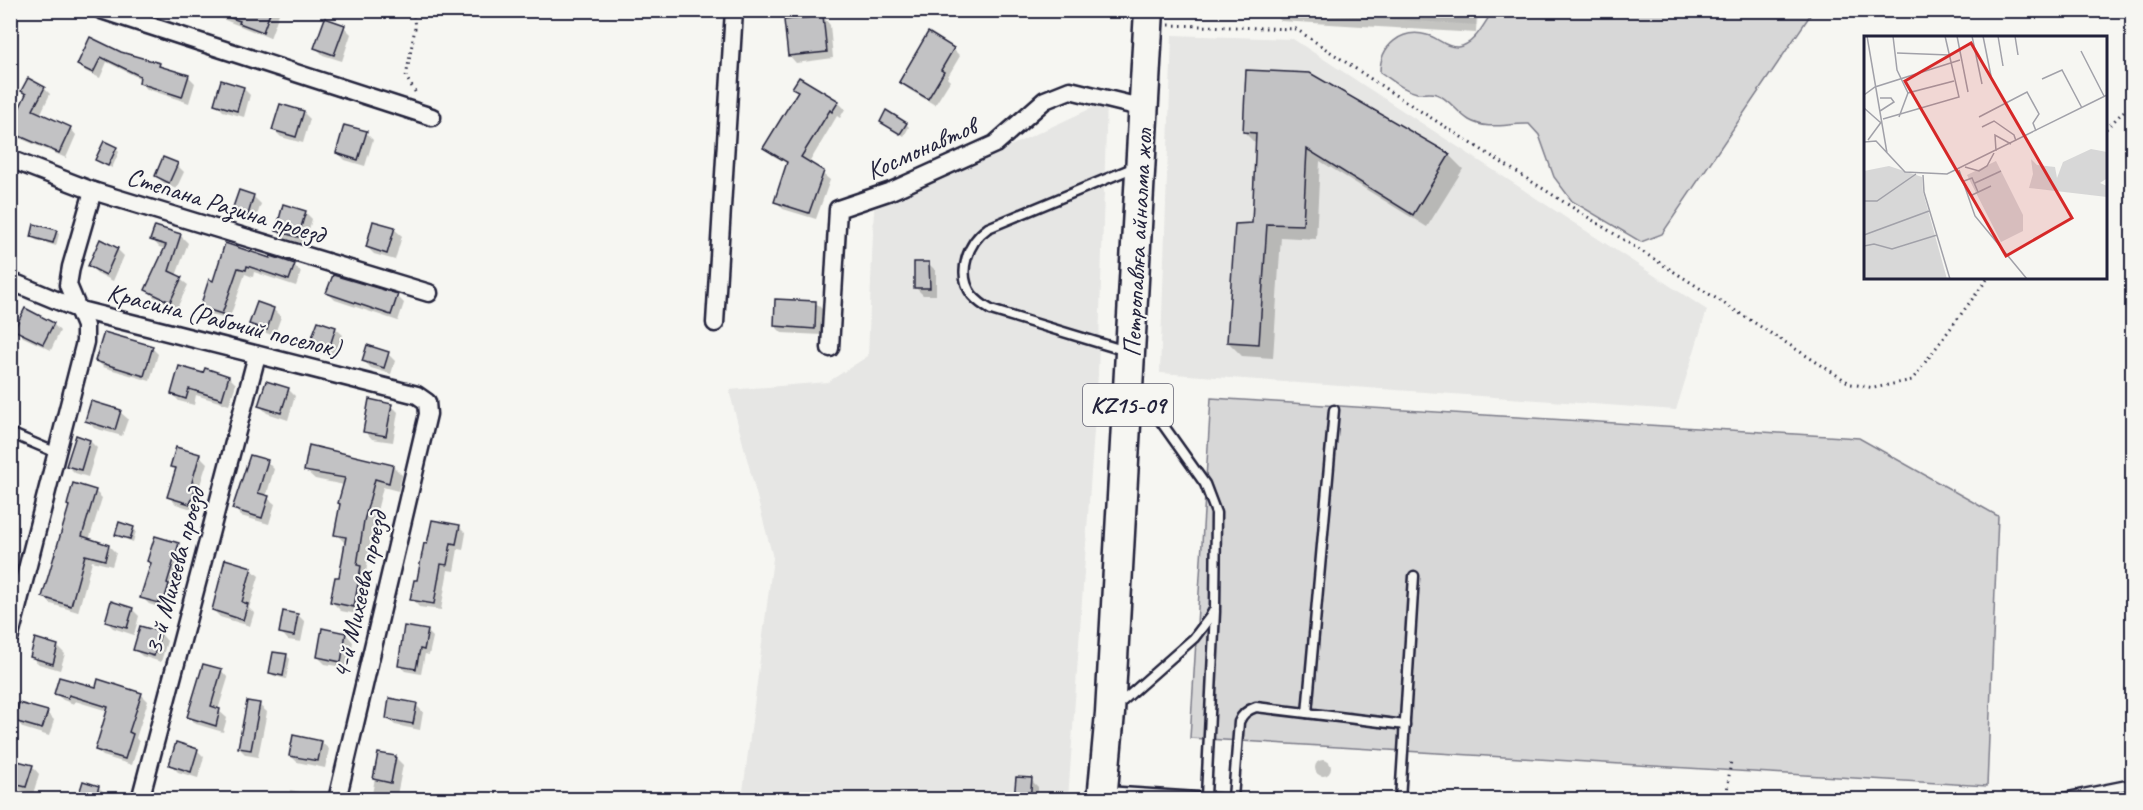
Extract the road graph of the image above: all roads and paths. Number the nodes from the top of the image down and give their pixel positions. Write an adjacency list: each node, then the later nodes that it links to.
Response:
1 (101, 10): 7 (street)
2 (413, 10): 7 (path)
3 (735, 10): 16 (street)
4 (1148, 17): 6 (highway, Петропавлға айналма жол / KZ15-09); 12 (path)
5 (2133, 103): 8 (path)
6 (1144, 108): 10 (highway, Петропавлға айналма жол / KZ15-09); 17 (street, Космонавтов)
7 (432, 117)
8 (2107, 128)
9 (10, 159): 11 (street, Степана Разина проезд)
10 (1141, 165): 19 (highway, Петропавлға айналма жол / KZ15-09); 19 (lane)
11 (93, 191): 14 (street, Степана Разина проезд); 15 (street)
12 (1987, 279)
13 (10, 281): 15 (street, Красина (Рабочий поселок))
14 (429, 293)
15 (80, 310): 18 (street, Красина (Рабочий поселок)); 23 (street)
16 (715, 323)
17 (830, 348)
18 (257, 355): 20 (street, Красина (Рабочий поселок)); 35 (street, 3-й Михеева проезд)
19 (1130, 365): 25 (lane); 27 (highway, Петропавлға айналма жол / KZ15-09)
20 (427, 402): 36 (street, 4-й Михеева проезд)
21 (1334, 410): 28 (lane)
22 (10, 432): 23 (lane)
23 (57, 453): 26 (street)
24 (1414, 576): 29 (lane)
25 (1215, 608): 27 (lane); 33 (lane)
26 (10, 636)
27 (1110, 712): 32 (highway, Петропавлға айналма жол / KZ15-09)
28 (1307, 713): 29 (lane); 34 (lane)
29 (1405, 725): 38 (lane)
30 (1731, 760): 39 (path)
31 (2133, 784): 40 (lane)
32 (1102, 795): 33 (lane)
33 (1206, 796): 34 (lane)
34 (1233, 798): 37 (lane)
35 (140, 800)
36 (338, 800)
37 (1244, 800)
38 (1400, 800)
39 (1726, 800)
40 (2053, 800)

